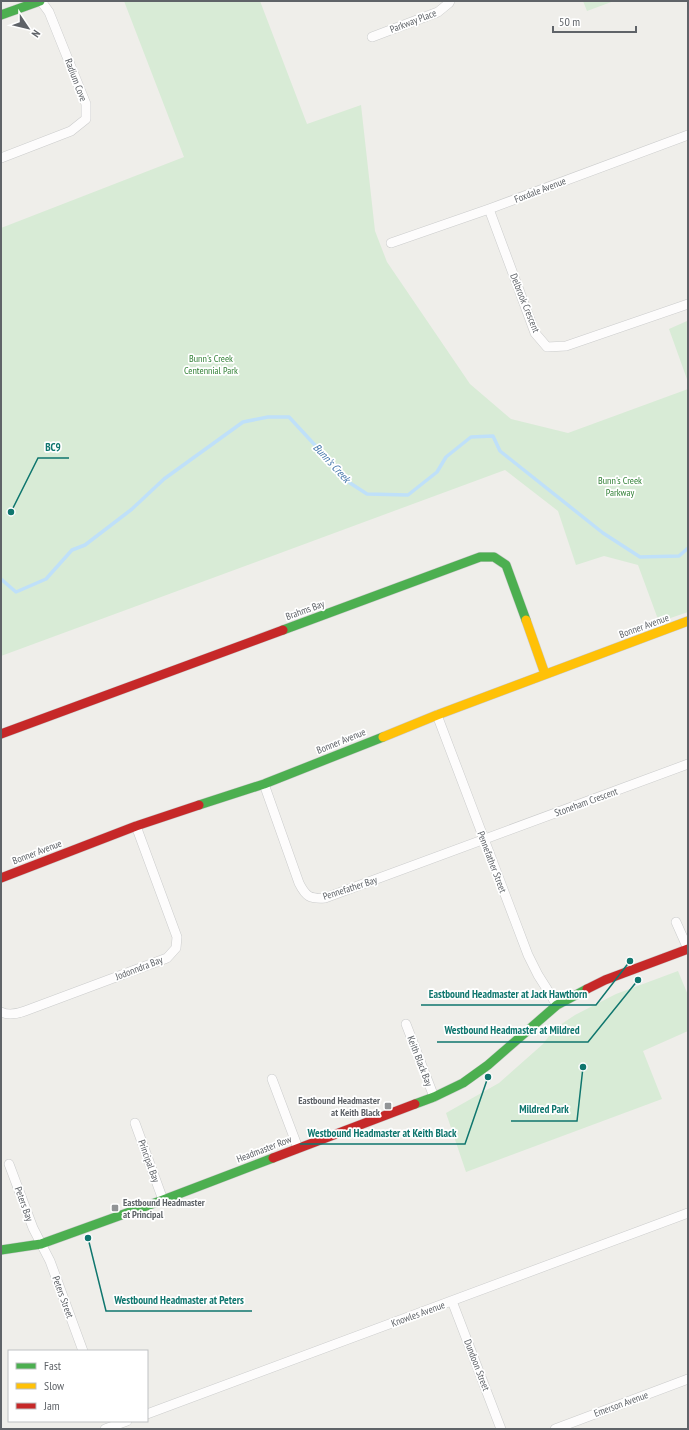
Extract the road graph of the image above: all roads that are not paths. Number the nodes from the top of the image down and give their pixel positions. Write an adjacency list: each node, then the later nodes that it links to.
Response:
1 (41, 1): 3 (street); 6 (street, Radium Cove)
2 (450, 1): 4 (street, Parkway Place)
3 (1, 16)
4 (372, 37)
5 (688, 134): 7 (street, Foxdale Avenue)
6 (1, 158)
7 (489, 209): 8 (street, Foxdale Avenue); 9 (street, Delbrook Crescent)
8 (391, 243)
9 (688, 304)
10 (688, 621): 11 (street, Bonner Avenue)
11 (546, 674): 12 (street, Bonner Avenue); 13 (street, Brahms Bay)
12 (437, 715): 15 (street, Bonner Avenue); 17 (street, Pennefather Street)
13 (1, 734)
14 (688, 764): 17 (street, Stoneham Crescent)
15 (264, 784): 16 (street, Bonner Avenue); 17 (street, Pennefather Bay)
16 (136, 826): 18 (street, Bonner Avenue); 22 (street, Jodonndra Bay)
17 (484, 840): 21 (street, Pennefather Street)
18 (1, 878)
19 (676, 922): 20 (street)
20 (688, 949): 21 (street, Headmaster Row)
21 (557, 1005): 25 (street, Headmaster Row)
22 (1, 1012)
23 (406, 1024): 25 (street, Keith Black Bay)
24 (272, 1079): 27 (street)
25 (434, 1097): 27 (street, Headmaster Row)
26 (135, 1123): 29 (street, Principal Bay)
27 (298, 1148): 29 (street, Headmaster Row)
28 (9, 1164): 31 (street, Peters Bay)
29 (163, 1200): 31 (street, Headmaster Row)
30 (688, 1213): 33 (street, Knowles Avenue)
31 (41, 1244): 32 (street, Headmaster Row); 34 (street, Peters Street)
32 (1, 1250)
33 (452, 1301): 36 (street, Knowles Avenue); 39 (street, Dundoon Street)
34 (83, 1350)
35 (688, 1379): 40 (street, Emerson Avenue)
36 (148, 1414)
37 (123, 1422): 38 (street)
38 (108, 1426)
39 (501, 1429)
40 (555, 1429)

